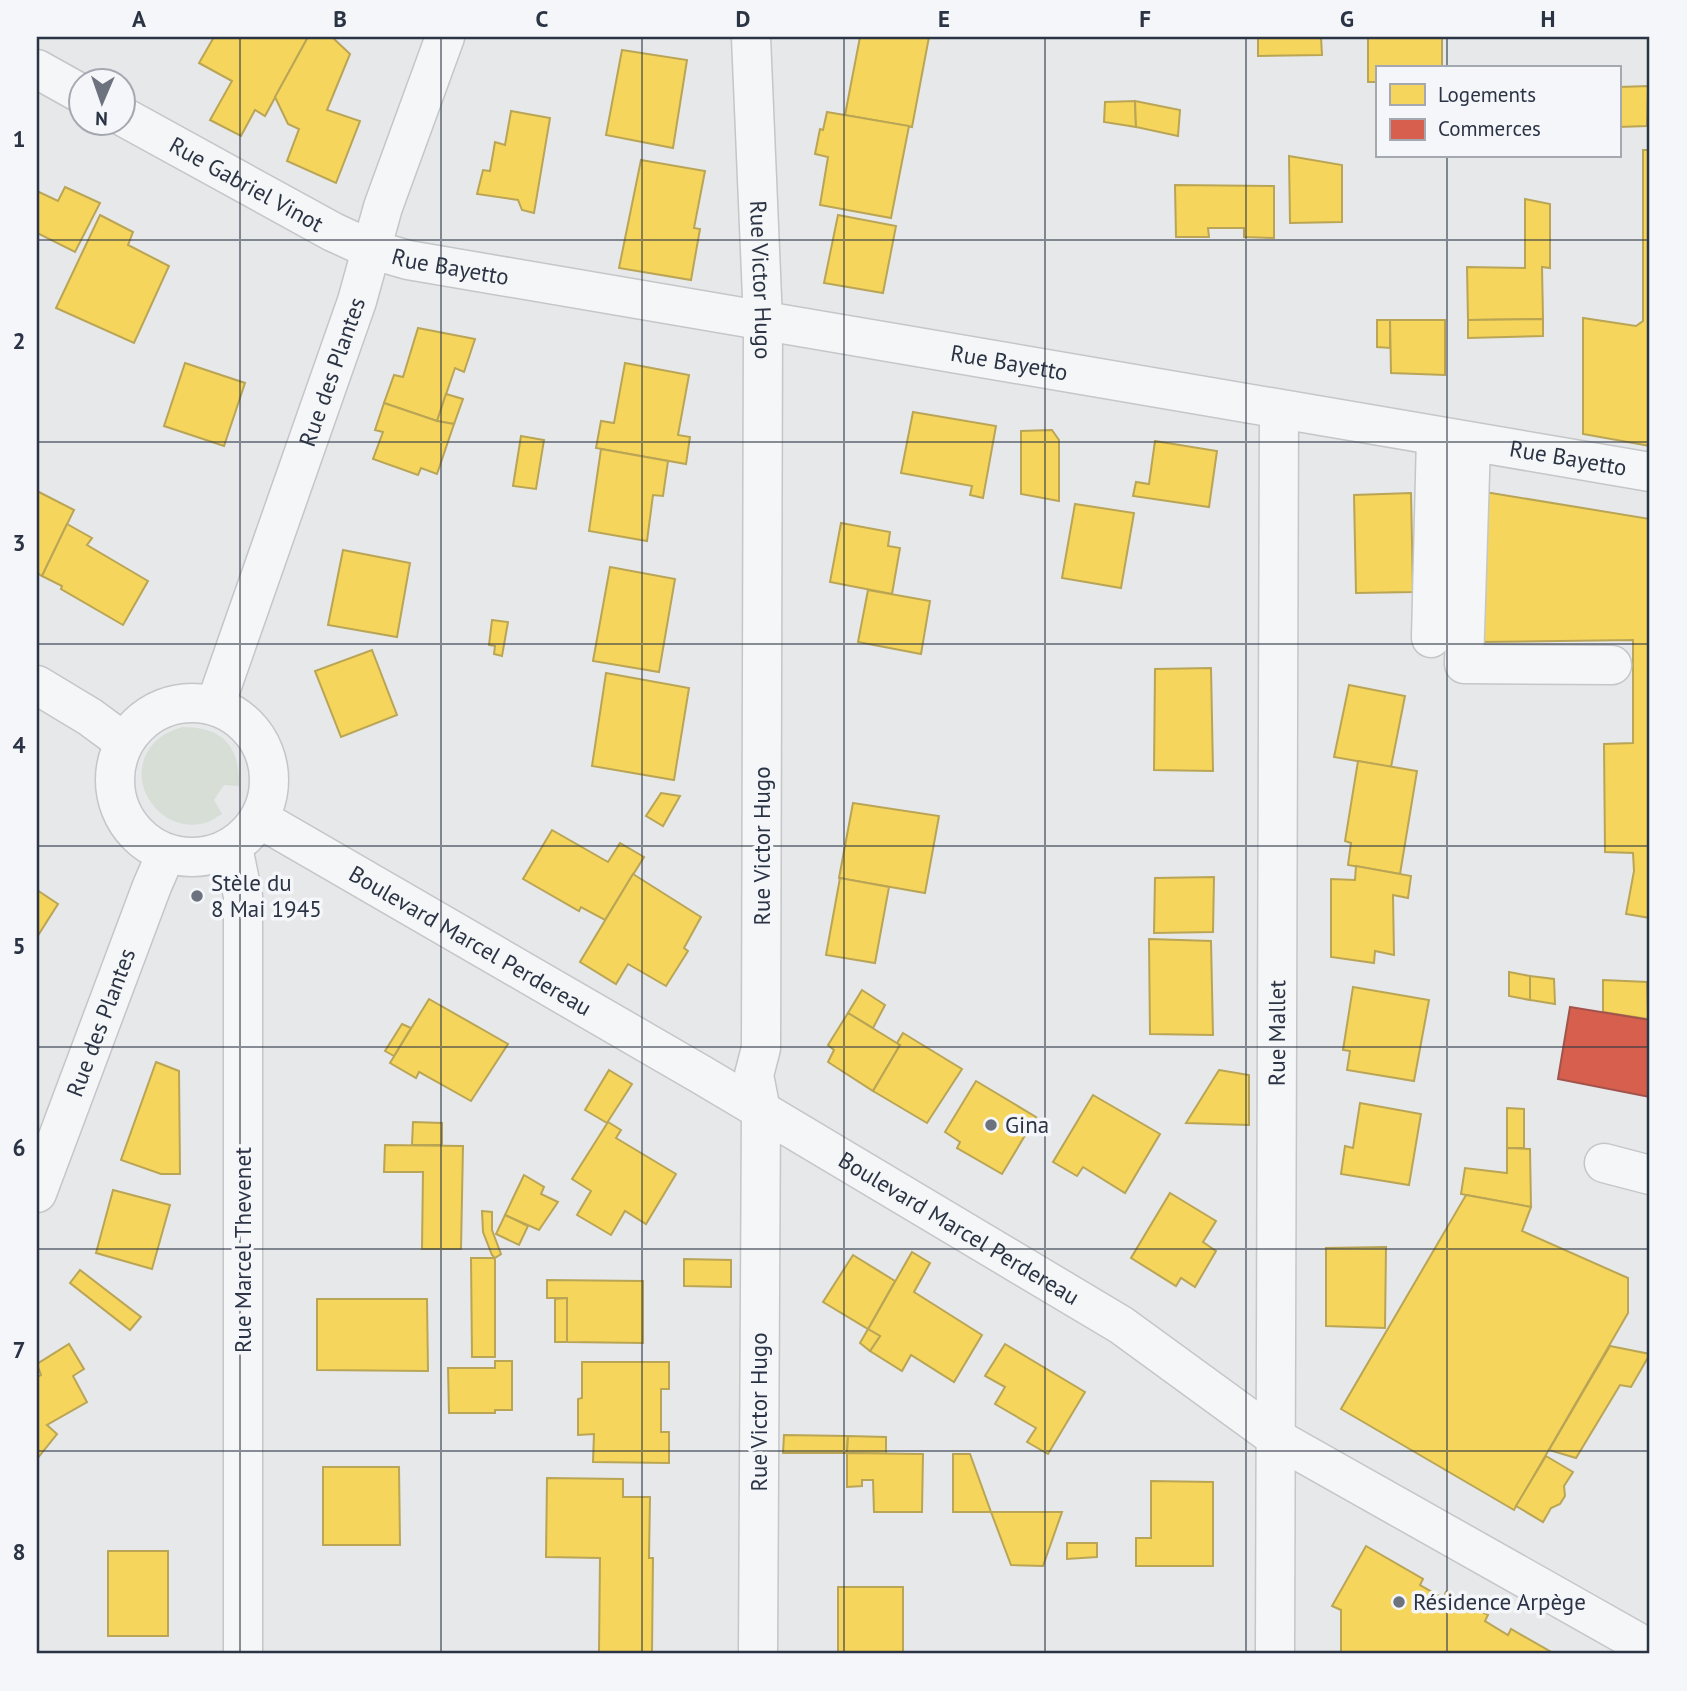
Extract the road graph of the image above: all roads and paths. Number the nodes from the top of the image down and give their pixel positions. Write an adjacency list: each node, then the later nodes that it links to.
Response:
1 (445, 37): 6 (street, Rue des Plantes)
2 (751, 37): 7 (street, Rue Victor Hugo)
3 (37, 69): 4 (street)
4 (66, 85)
5 (136, 125): 6 (street, Rue Gabriel Vinot)
6 (370, 249): 7 (street, Rue Bayetto); 14 (street, Rue des Plantes)
7 (763, 321): 8 (street, Rue Bayetto); 19 (street, Rue Victor Hugo)
8 (1279, 410): 9 (street, Rue Bayetto); 23 (street, Rue Mallet)
9 (1454, 439): 10 (street, Rue Bayetto); 11 (street); 12 (street)
10 (1650, 472)
11 (1431, 638)
12 (1612, 665)
13 (37, 685): 15 (street)
14 (215, 706): 15 (street); 16 (street)
15 (124, 742): 18 (street)
16 (260, 819): 17 (street); 19 (street, Boulevard Marcel Perdereau)
17 (233, 846): 18 (street); 25 (street, Rue Marcel Thevenet)
18 (166, 854): 22 (street, Rue des Plantes)
19 (761, 1111): 23 (street, Boulevard Marcel Perdereau); 26 (street, Rue Victor Hugo)
20 (1604, 1163): 21 (street)
21 (1650, 1175)
22 (37, 1193)
23 (1276, 1438): 24 (street, Boulevard Marcel Perdereau); 27 (street, Rue Mallet)
24 (1650, 1648)
25 (243, 1654)
26 (758, 1654)
27 (1275, 1654)

